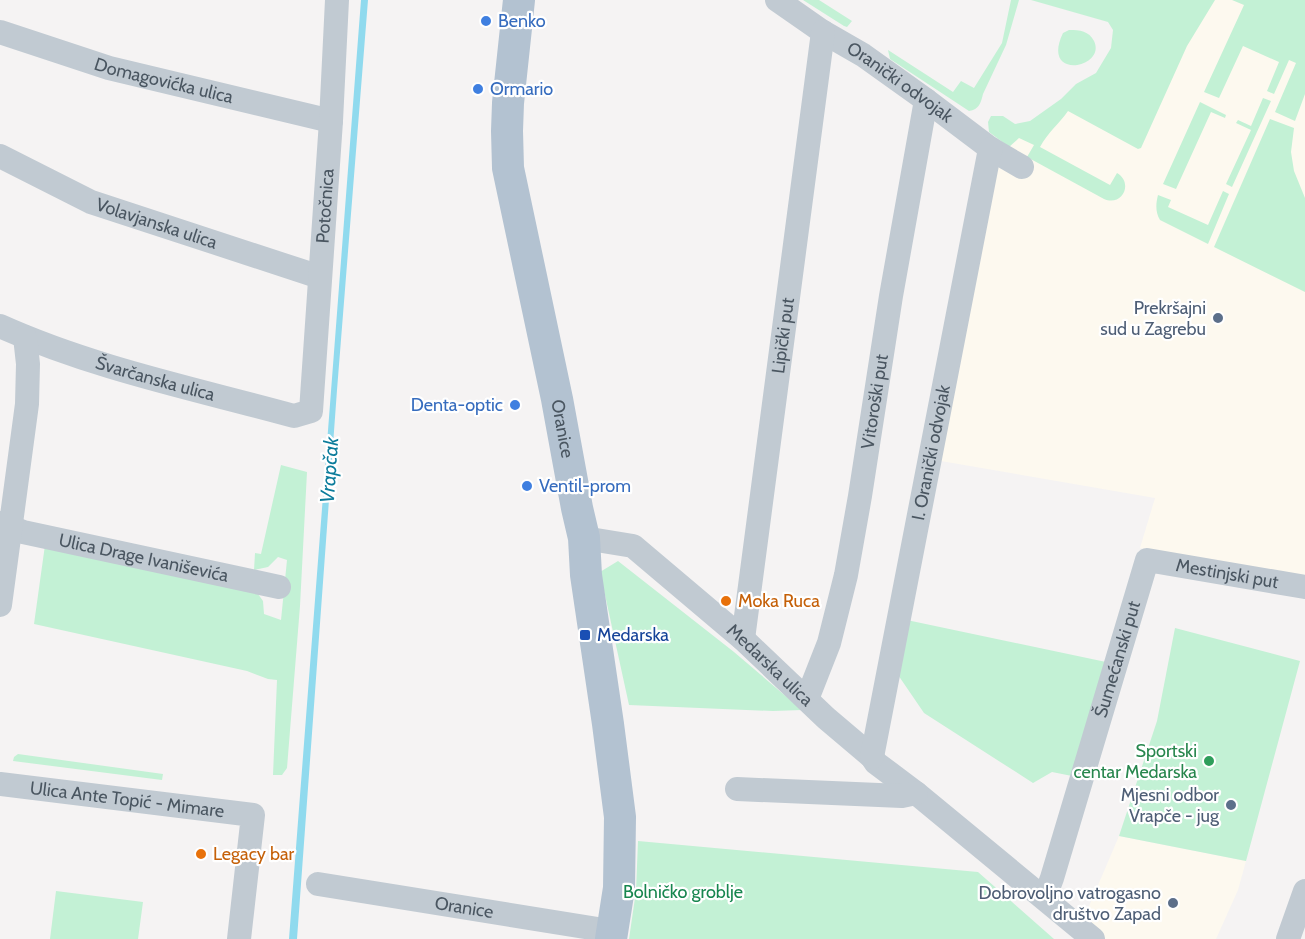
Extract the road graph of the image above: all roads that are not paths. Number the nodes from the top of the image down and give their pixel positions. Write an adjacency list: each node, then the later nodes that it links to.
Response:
1 (337, 0): 7 (street, Potočnica)
2 (519, 0): 16 (main road, Oranice)
3 (777, 0): 5 (street, Oranički odvojak)
4 (0, 32): 7 (street, Domagovićka ulica)
5 (823, 32): 6 (street, Oranički odvojak); 21 (street, Lipički put)
6 (926, 100): 8 (street, Oranički odvojak); 22 (street, Vitoroški put)
7 (331, 121): 11 (street, Potočnica)
8 (991, 149): 10 (street, Oranički odvojak); 23 (street, I. Oranički odvojak)
9 (0, 156): 11 (street, Volavjanska ulica)
10 (1022, 167)
11 (320, 277): 14 (street, Potočnica)
12 (0, 326): 13 (street, Švarčanska ulica)
13 (25, 337): 14 (street, Švarčanska ulica); 15 (street)
14 (311, 411)
15 (5, 524): 18 (street, Ulica Drage Ivaniševića); 20 (street)
16 (584, 538): 21 (street, Medarska ulica); 30 (main road, Oranice)
17 (1147, 560): 19 (street, Mestinjski put); 29 (street, Šumećanski put)
18 (279, 587)
19 (1305, 587)
20 (0, 605)
21 (742, 639): 22 (street, Medarska ulica)
22 (807, 699): 23 (street, Medarska ulica)
23 (872, 757): 26 (street, Medarska ulica)
24 (0, 784): 31 (street, Ulica Ante Topić - Mimare)
25 (737, 789): 26 (street)
26 (916, 793): 29 (street, Medarska ulica)
27 (318, 884): 30 (street, Oranice)
28 (1305, 891): 33 (street)
29 (1042, 896): 32 (street, Medarska ulica)
30 (612, 934)
31 (239, 939)
32 (1093, 939)
33 (1288, 939)

